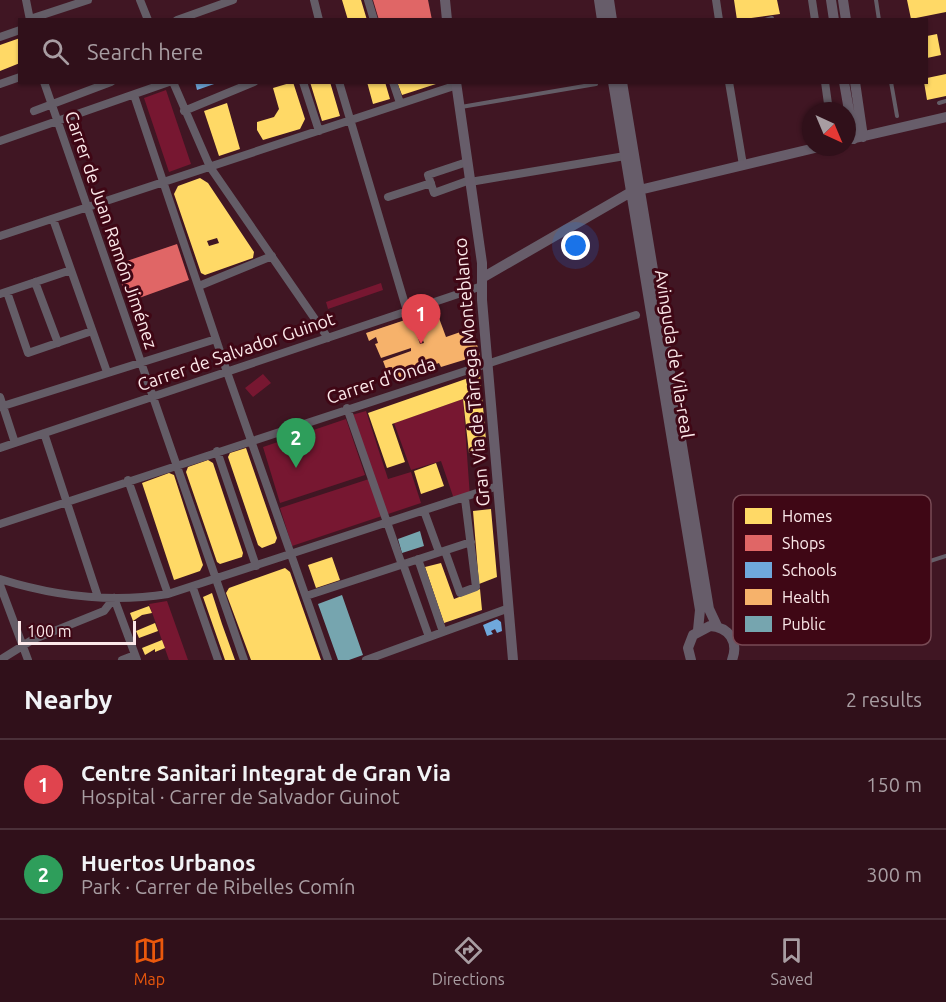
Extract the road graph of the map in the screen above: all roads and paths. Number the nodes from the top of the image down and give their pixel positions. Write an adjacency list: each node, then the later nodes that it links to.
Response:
1 (26, 0): 15 (street)
2 (88, 0): 16 (street)
3 (140, 0): 17 (street)
4 (233, 0): 18 (street)
5 (314, 0): 19 (street)
6 (368, 0): 20 (street)
7 (445, 0): 21 (main road)
8 (599, 0): 22 (main road)
9 (609, 0): 23 (main road)
10 (716, 0): 24 (street)
11 (812, 0): 25 (street)
12 (831, 0): 26 (main road)
13 (843, 0): 27 (main road)
14 (876, 0): 28 (lane)
15 (30, 18)
16 (33, 18)
17 (147, 18)
18 (183, 18)
19 (319, 18)
20 (373, 18)
21 (447, 18)
22 (602, 18)
23 (612, 18)
24 (719, 18)
25 (815, 18)
26 (834, 18)
27 (846, 18)
28 (879, 18)
29 (18, 31): 30 (street)
30 (0, 37)
31 (18, 78): 32 (street)
32 (0, 84)
33 (45, 84): 56 (street, Carrer de Juan Ramón Jiménez)
34 (106, 84): 56 (street)
35 (165, 84): 50 (street)
36 (172, 84): 60 (street)
37 (249, 84): 60 (street)
38 (304, 84): 65 (street)
39 (340, 84): 63 (street)
40 (394, 84): 57 (street)
41 (456, 84): 57 (street); 58 (main road, Gran Via de Tàrrega Monteblanco)
42 (596, 84): 58 (lane)
43 (613, 84): 69 (main road, Avinguda de Vila-real)
44 (622, 84): 76 (main road, Avinguda de Vila-real)
45 (729, 84): 71 (street)
46 (825, 84): 52 (street)
47 (844, 84): 53 (main road)
48 (855, 84): 54 (main road)
49 (891, 84): 61 (lane)
50 (134, 94): 64 (street); 74 (street)
51 (946, 101): 55 (lane)
52 (828, 102)
53 (848, 102)
54 (855, 102)
55 (939, 103)
56 (52, 104): 59 (street); 64 (street, Carrer de Juan Ramón Jiménez)
57 (400, 104): 63 (street)
58 (460, 107): 70 (main road, Gran Via de Tàrrega Monteblanco)
59 (34, 111)
60 (184, 111): 72 (street)
61 (897, 116)
62 (946, 117): 66 (main road)
63 (350, 120): 65 (street); 87 (street)
64 (57, 121): 67 (street); 78 (street, Carrer de Juan Ramón Jiménez)
65 (319, 130): 72 (street)
66 (856, 139)
67 (0, 141)
68 (802, 151): 71 (main road, Carrer de Salvador Guinot)
69 (625, 156): 73 (street); 76 (main road, Avinguda de Vila-real)
70 (468, 162): 73 (main road, Gran Via de Tàrrega Monteblanco); 75 (street)
71 (743, 165): 76 (main road, Carrer de Salvador Guinot)
72 (210, 167): 74 (street); 81 (street)
73 (470, 181): 75 (street); 84 (main road, Gran Via de Tàrrega Monteblanco)
74 (164, 182): 78 (street); 85 (street)
75 (431, 183): 77 (street)
76 (635, 190): 84 (main road, Carrer de Salvador Guinot); 131 (main road, Avinguda de Vila-real); 132 (main road, Avinguda de Vila-real)
77 (388, 197)
78 (87, 207): 79 (street); 93 (street, Carrer de Juan Ramón Jiménez)
79 (53, 219): 80 (street); 82 (street)
80 (0, 236)
81 (272, 256): 85 (street); 90 (street)
82 (71, 270): 83 (street); 89 (street)
83 (35, 282): 86 (street); 92 (street)
84 (482, 282): 87 (street, Carrer de Salvador Guinot); 94 (main road, Gran Via de Tàrrega Monteblanco)
85 (199, 286): 91 (street)
86 (4, 293): 92 (street)
87 (407, 311): 90 (street, Carrer de Salvador Guinot)
88 (636, 315): 94 (street, Carrer d'Onda)
89 (92, 331): 92 (street); 95 (street)
90 (328, 338): 96 (street, Carrer de Salvador Guinot)
91 (216, 339): 93 (street); 96 (street)
92 (58, 343)
93 (140, 361): 95 (street); 98 (street, Carrer de Juan Ramón Jiménez)
94 (487, 362): 100 (street, Carrer d'Onda); 108 (main road, Gran Via de Tàrrega Monteblanco)
95 (107, 372): 99 (street)
96 (227, 372): 98 (street, Carrer de Salvador Guinot); 102 (street)
97 (0, 397): 99 (street)
98 (152, 397): 101 (street, Carrer de Salvador Guinot); 106 (street, Carrer de Juan Ramón Jiménez)
99 (2, 407): 103 (street)
100 (347, 408): 102 (street, Carrer d'Onda); 112 (street)
101 (44, 433): 103 (street, Carrer de Salvador Guinot); 110 (street)
102 (251, 440): 105 (street, Carrer d'Onda); 116 (street)
103 (15, 443): 104 (street, Carrer de Salvador Guinot)
104 (0, 448)
105 (217, 451): 106 (street, Carrer d'Onda); 121 (street)
106 (177, 464): 107 (street, Carrer d'Onda); 123 (street, Carrer de Juan Ramón Jiménez)
107 (128, 480): 110 (street, Carrer d'Onda); 126 (street)
108 (498, 486): 109 (street); 130 (main road, Gran Via de Tàrrega Monteblanco)
109 (465, 499): 111 (street); 114 (street)
110 (66, 500): 113 (street, Carrer d'Onda); 128 (street)
111 (424, 511): 112 (street); 115 (street)
112 (388, 523): 116 (street); 120 (street)
113 (0, 524)
114 (471, 542): 115 (street); 115 (street)
115 (442, 551): 118 (street)
116 (291, 555): 121 (street); 127 (street)
117 (946, 556): 119 (lane)
118 (418, 559): 120 (street); 133 (street)
119 (931, 561)
120 (402, 564): 127 (street); 134 (street)
121 (256, 566): 123 (street)
122 (0, 579): 128 (street)
123 (216, 579): 125 (street); 143 (street, Carrer de Juan Ramón Jiménez)
124 (0, 585): 137 (street)
125 (193, 588): 126 (street); 142 (street)
126 (168, 594): 129 (street)
127 (306, 596): 144 (street)
128 (98, 597): 129 (street)
129 (114, 598): 137 (street); 138 (street)
130 (509, 609): 133 (street); 146 (main road, Gran Via de Tàrrega Monteblanco)
131 (717, 626): 132 (main road); 135 (main road, Avinguda de Vila-real)
132 (698, 630): 147 (main road, Avinguda de Vila-real)
133 (443, 632): 134 (street)
134 (429, 637): 145 (street)
135 (733, 641)
136 (734, 645): 148 (main road, Avinguda de Vila-real)
137 (22, 648): 139 (street); 140 (street)
138 (136, 658): 141 (street)
139 (0, 660)
140 (28, 660)
141 (122, 660)
142 (219, 660)
143 (244, 660)
144 (328, 660)
145 (366, 660)
146 (513, 660)
147 (691, 660)
148 (732, 660)

